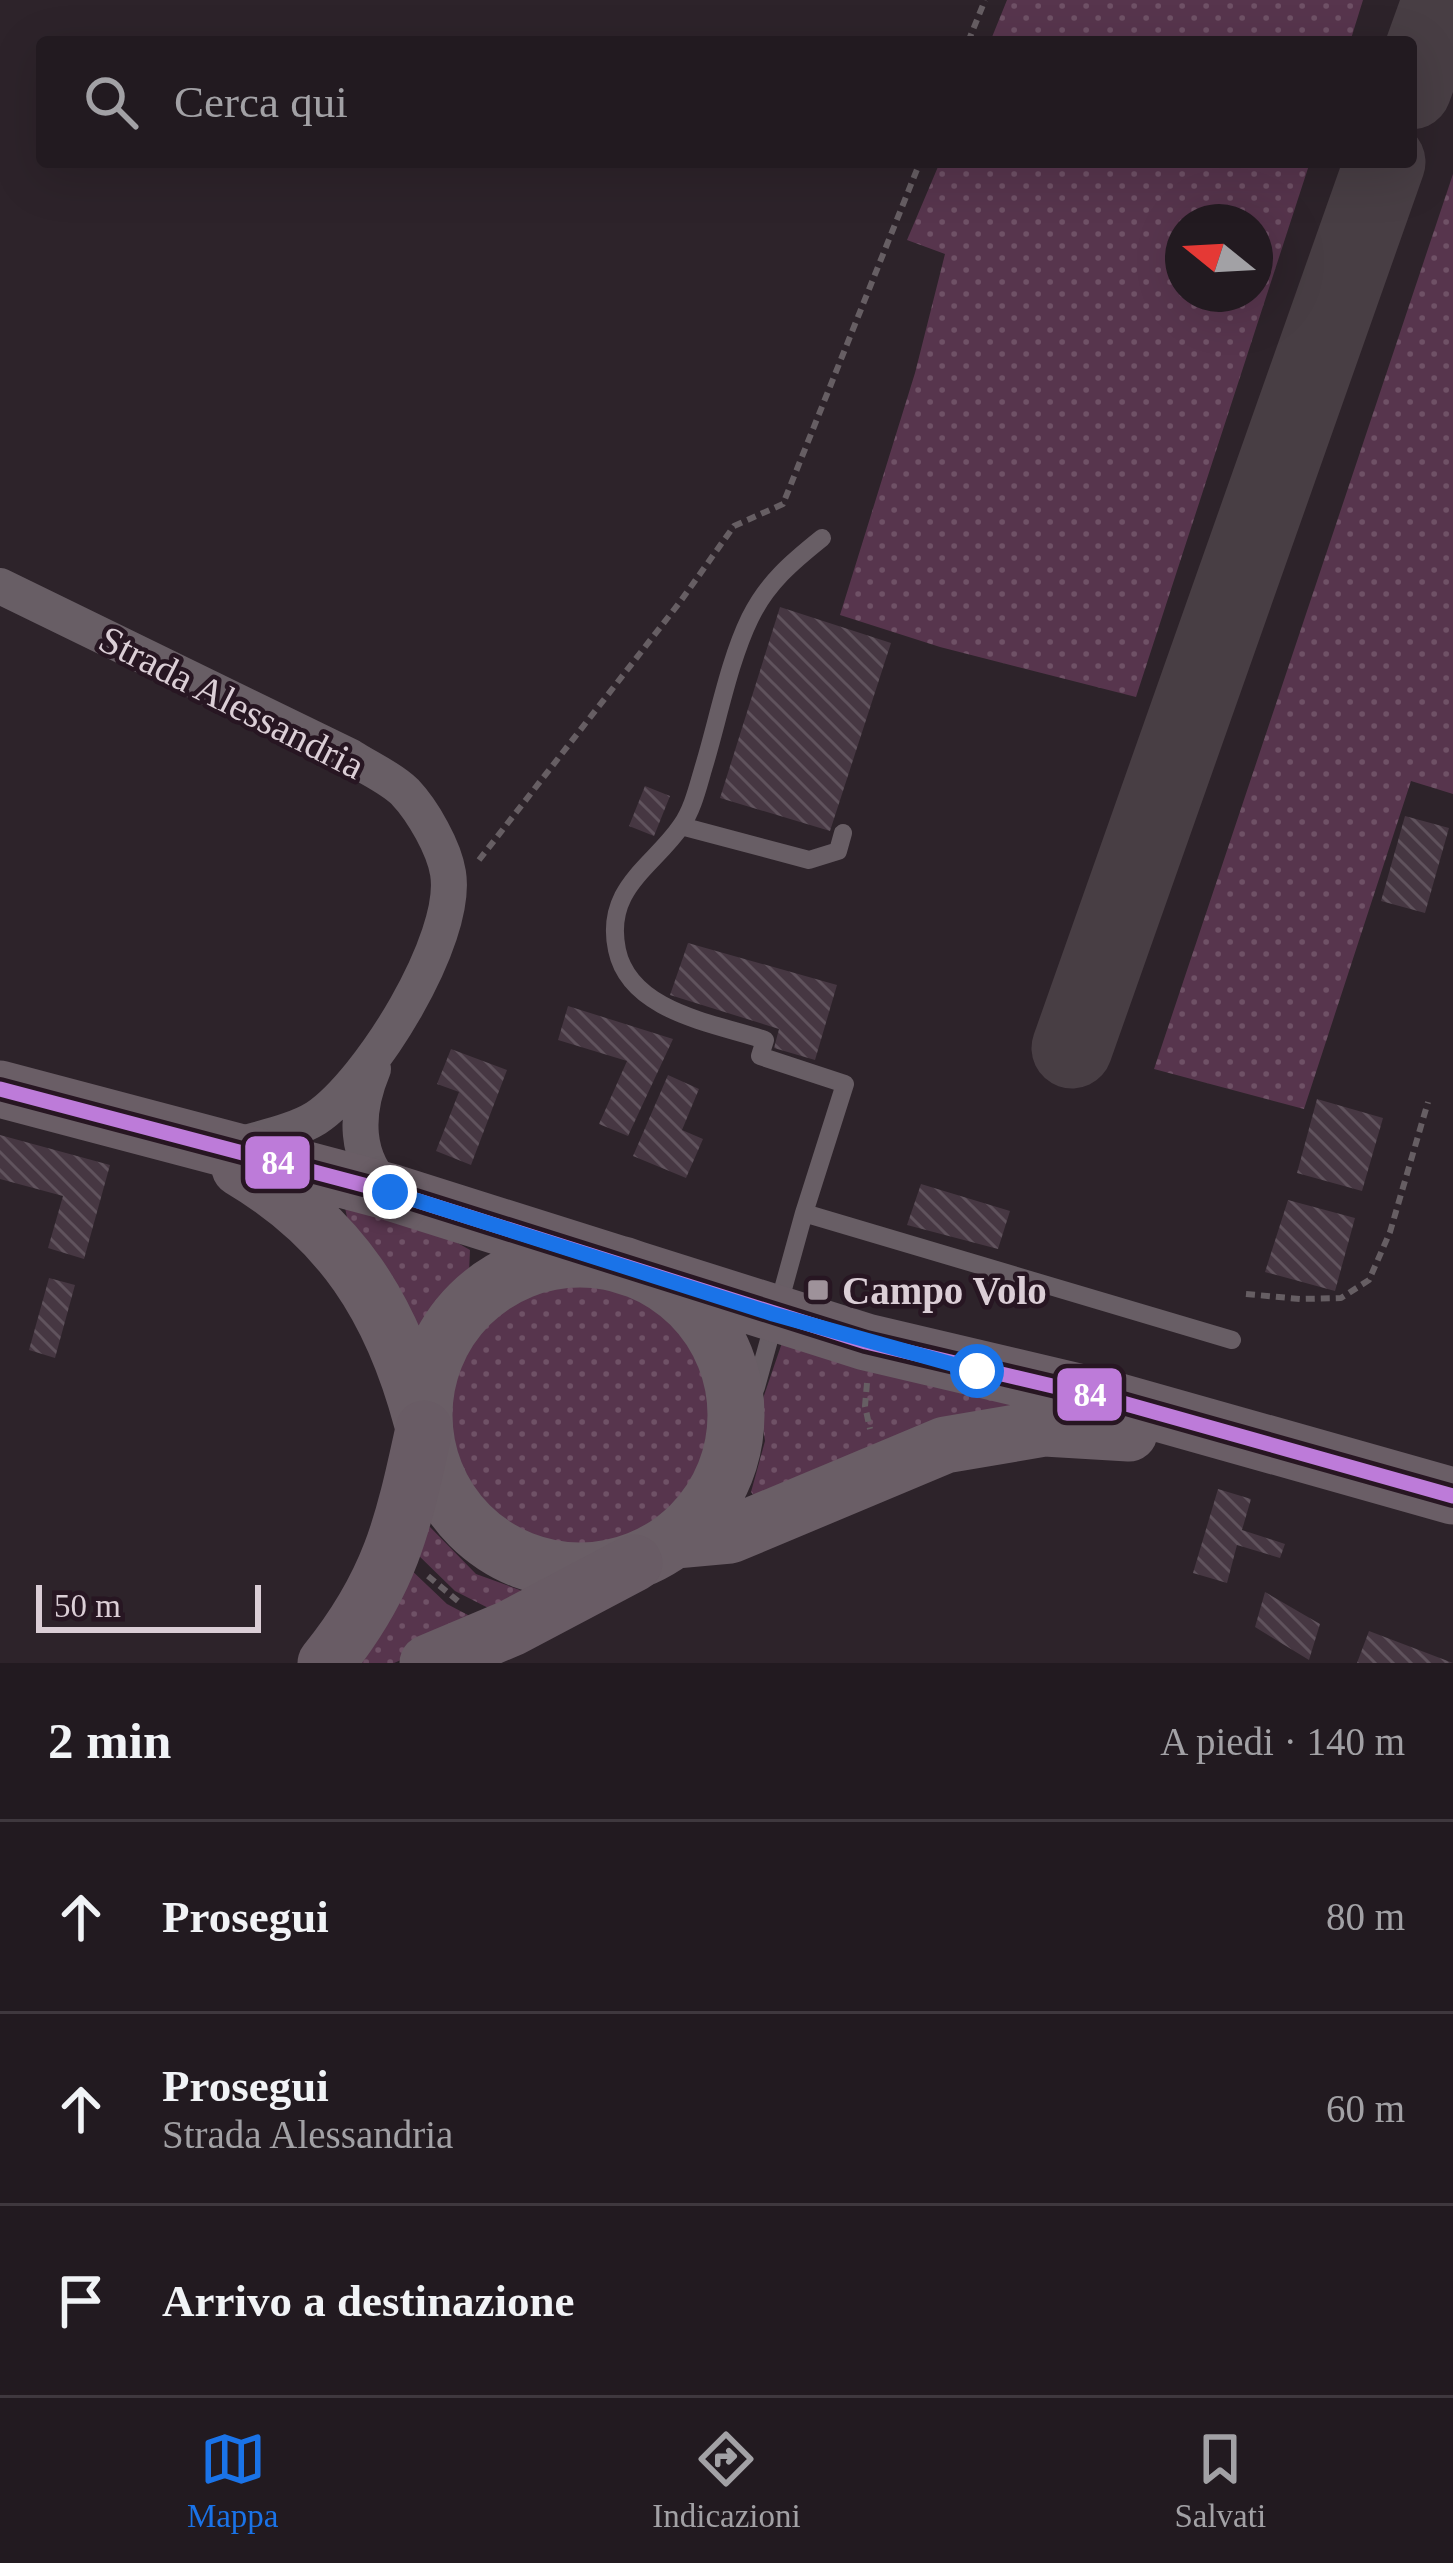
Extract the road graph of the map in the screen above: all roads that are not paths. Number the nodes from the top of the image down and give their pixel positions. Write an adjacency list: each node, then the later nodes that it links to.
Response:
1 (822, 538): 3 (lane)
2 (0, 586): 5 (street, Strada Alessandria)
3 (681, 826): 4 (lane); 11 (lane)
4 (843, 833)
5 (382, 1046): 7 (street, Strada Alessandria); 10 (street, Strada Alessandria)
6 (0, 1089): 8 (main road)
7 (347, 1089): 8 (street, Strada Alessandria); 9 (street)
8 (198, 1143): 9 (main road); 12 (main road)
9 (330, 1176): 10 (main road); 12 (street)
10 (390, 1192): 13 (main road)
11 (804, 1213): 14 (lane); 15 (lane)
12 (334, 1241): 16 (main road)
13 (630, 1266): 14 (main road); 16 (main road); 17 (main road)
14 (773, 1314): 17 (lane); 18 (main road)
15 (1232, 1340)
16 (424, 1430): 20 (main road); 21 (highway)
17 (735, 1442): 20 (main road)
18 (1295, 1450): 19 (main road); 20 (main road)
19 (1453, 1496)
20 (654, 1551): 22 (highway)
21 (326, 1663)
22 (428, 1663)

